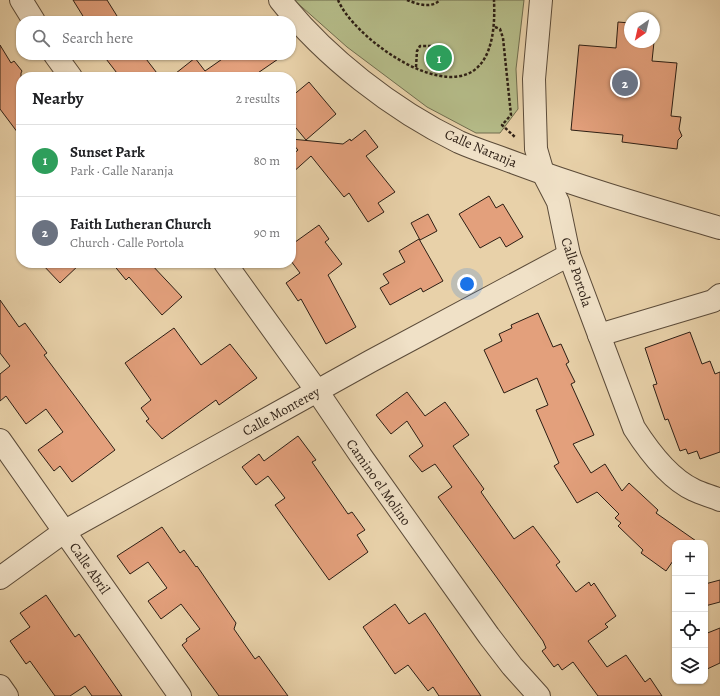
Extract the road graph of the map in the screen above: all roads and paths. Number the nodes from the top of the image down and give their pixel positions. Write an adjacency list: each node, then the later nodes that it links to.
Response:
1 (21, 0): 8 (street)
2 (280, 0): 9 (street, Calle Naranja)
3 (338, 0): 14 (path)
4 (407, 0): 5 (path)
5 (440, 0)
6 (494, 0): 11 (path)
7 (541, 0): 16 (street, Calle Portola)
8 (31, 16)
9 (293, 16)
10 (296, 19): 16 (street, Calle Naranja)
11 (495, 27): 14 (path); 16 (path)
12 (436, 46): 14 (path)
13 (58, 60): 15 (street)
14 (416, 67)
15 (67, 72)
16 (541, 166): 17 (street, Calle Naranja); 18 (street, Calle Portola)
17 (720, 228)
18 (569, 255): 21 (street, Calle Portola); 22 (street, Calle Monterey)
19 (229, 268): 22 (street, Camino el Molino)
20 (720, 295): 21 (street)
21 (599, 335): 24 (street, Calle Portola)
22 (317, 391): 25 (street, Calle Monterey); 30 (street, Camino el Molino)
23 (0, 440): 25 (street, Calle Abril)
24 (720, 500)
25 (65, 530): 26 (street, Calle Monterey); 29 (street, Calle Abril)
26 (0, 578)
27 (0, 686): 28 (street)
28 (7, 696)
29 (180, 696)
30 (539, 696)

